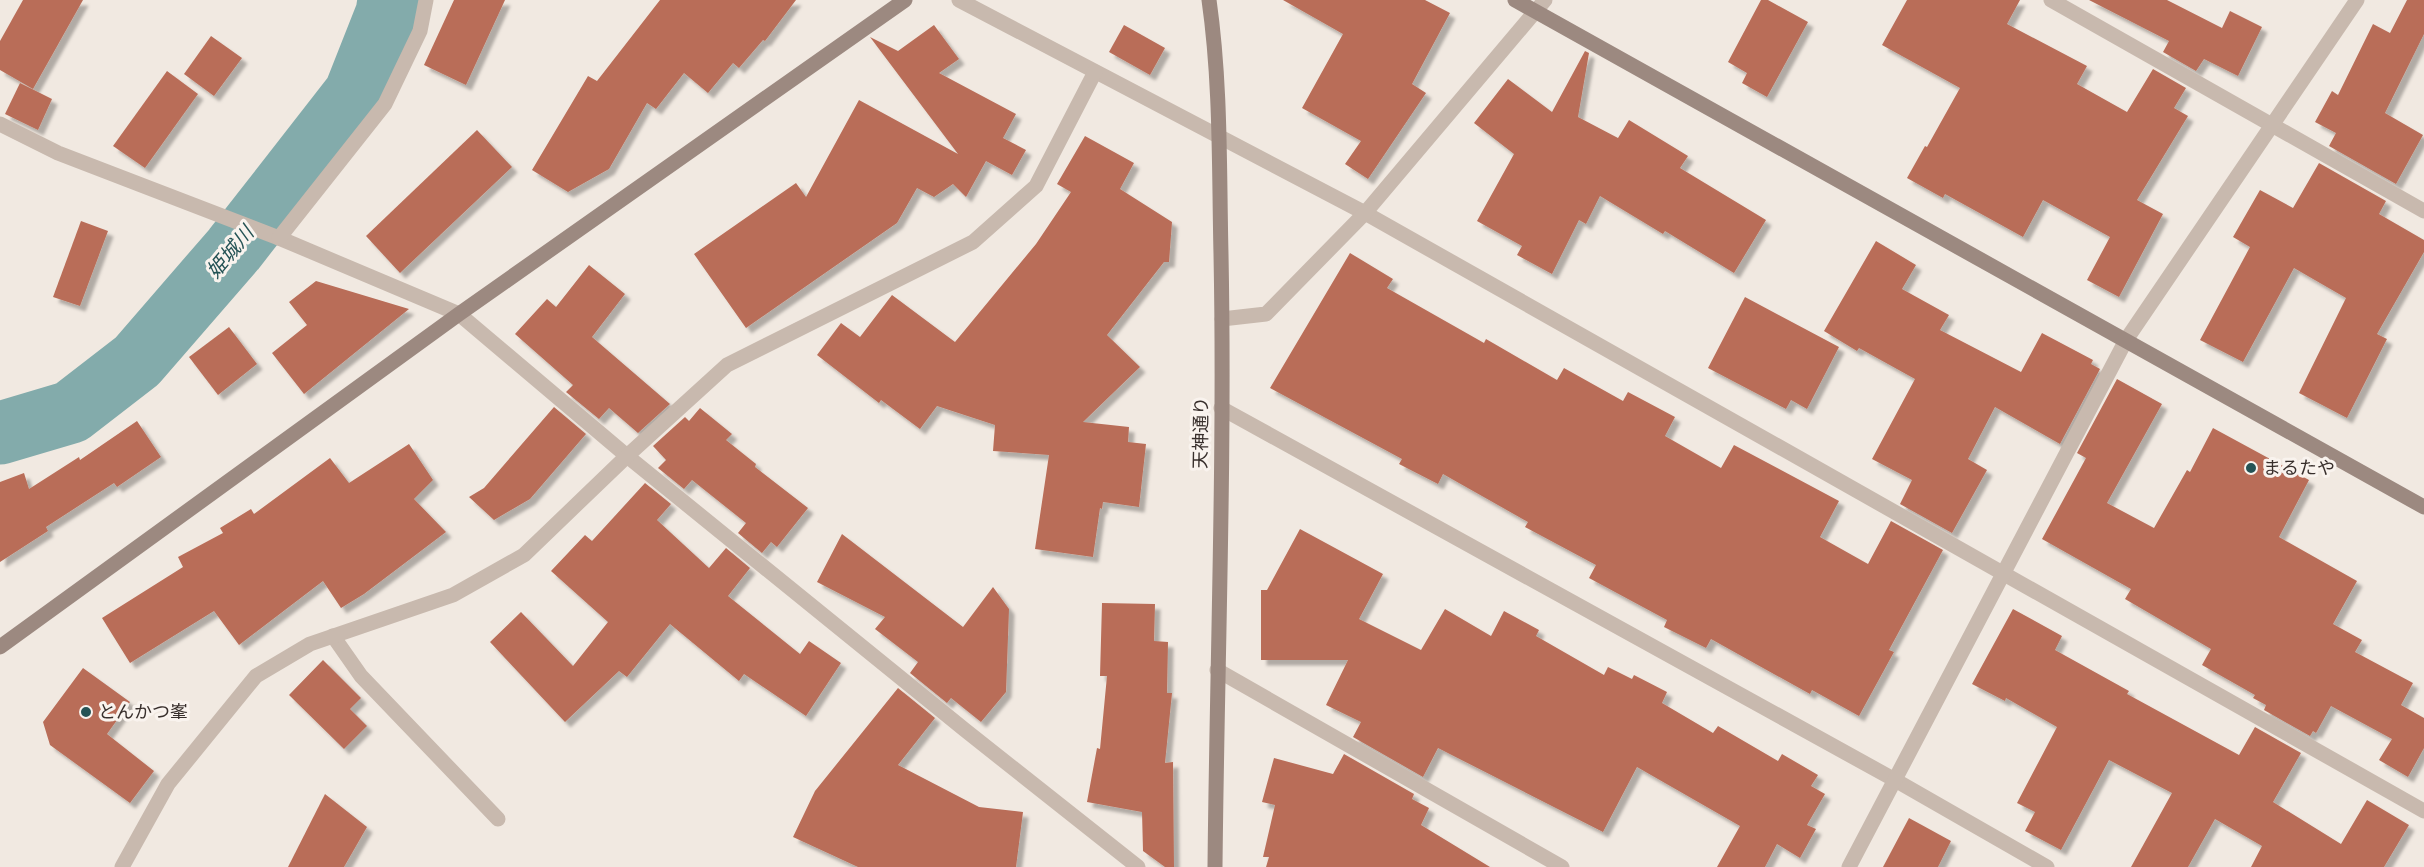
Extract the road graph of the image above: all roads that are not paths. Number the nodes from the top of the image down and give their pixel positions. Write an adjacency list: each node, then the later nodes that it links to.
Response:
1 (426, 0): 15 (street)
2 (905, 0): 16 (street)
3 (959, 0): 9 (street)
4 (1209, 0): 12 (street, 天神通り)
5 (1515, 0): 8 (street)
6 (2051, 0): 11 (street)
7 (2357, 0): 11 (street)
8 (1540, 6): 14 (street); 18 (street)
9 (1095, 72): 12 (street); 20 (street)
10 (0, 124): 15 (street)
11 (2271, 126): 13 (street); 18 (street)
12 (1218, 135): 14 (street); 17 (street, 天神通り)
13 (2424, 212)
14 (1365, 213): 17 (street); 22 (street)
15 (275, 236): 16 (street)
16 (459, 314): 20 (street); 24 (street)
17 (1222, 318): 19 (street, 天神通り)
18 (2126, 340): 21 (street); 22 (street)
19 (1221, 408): 25 (street, 天神通り); 26 (street)
20 (627, 456): 23 (street); 30 (street)
21 (2424, 507)
22 (2002, 575): 26 (street); 27 (street)
23 (333, 636): 28 (street); 29 (street)
24 (0, 647)
25 (1217, 670): 31 (street, 天神通り); 32 (street)
26 (1895, 780): 33 (street); 34 (street)
27 (2424, 811)
28 (498, 819)
29 (122, 867)
30 (1138, 867)
31 (1215, 867)
32 (1562, 867)
33 (1849, 867)
34 (2047, 867)

